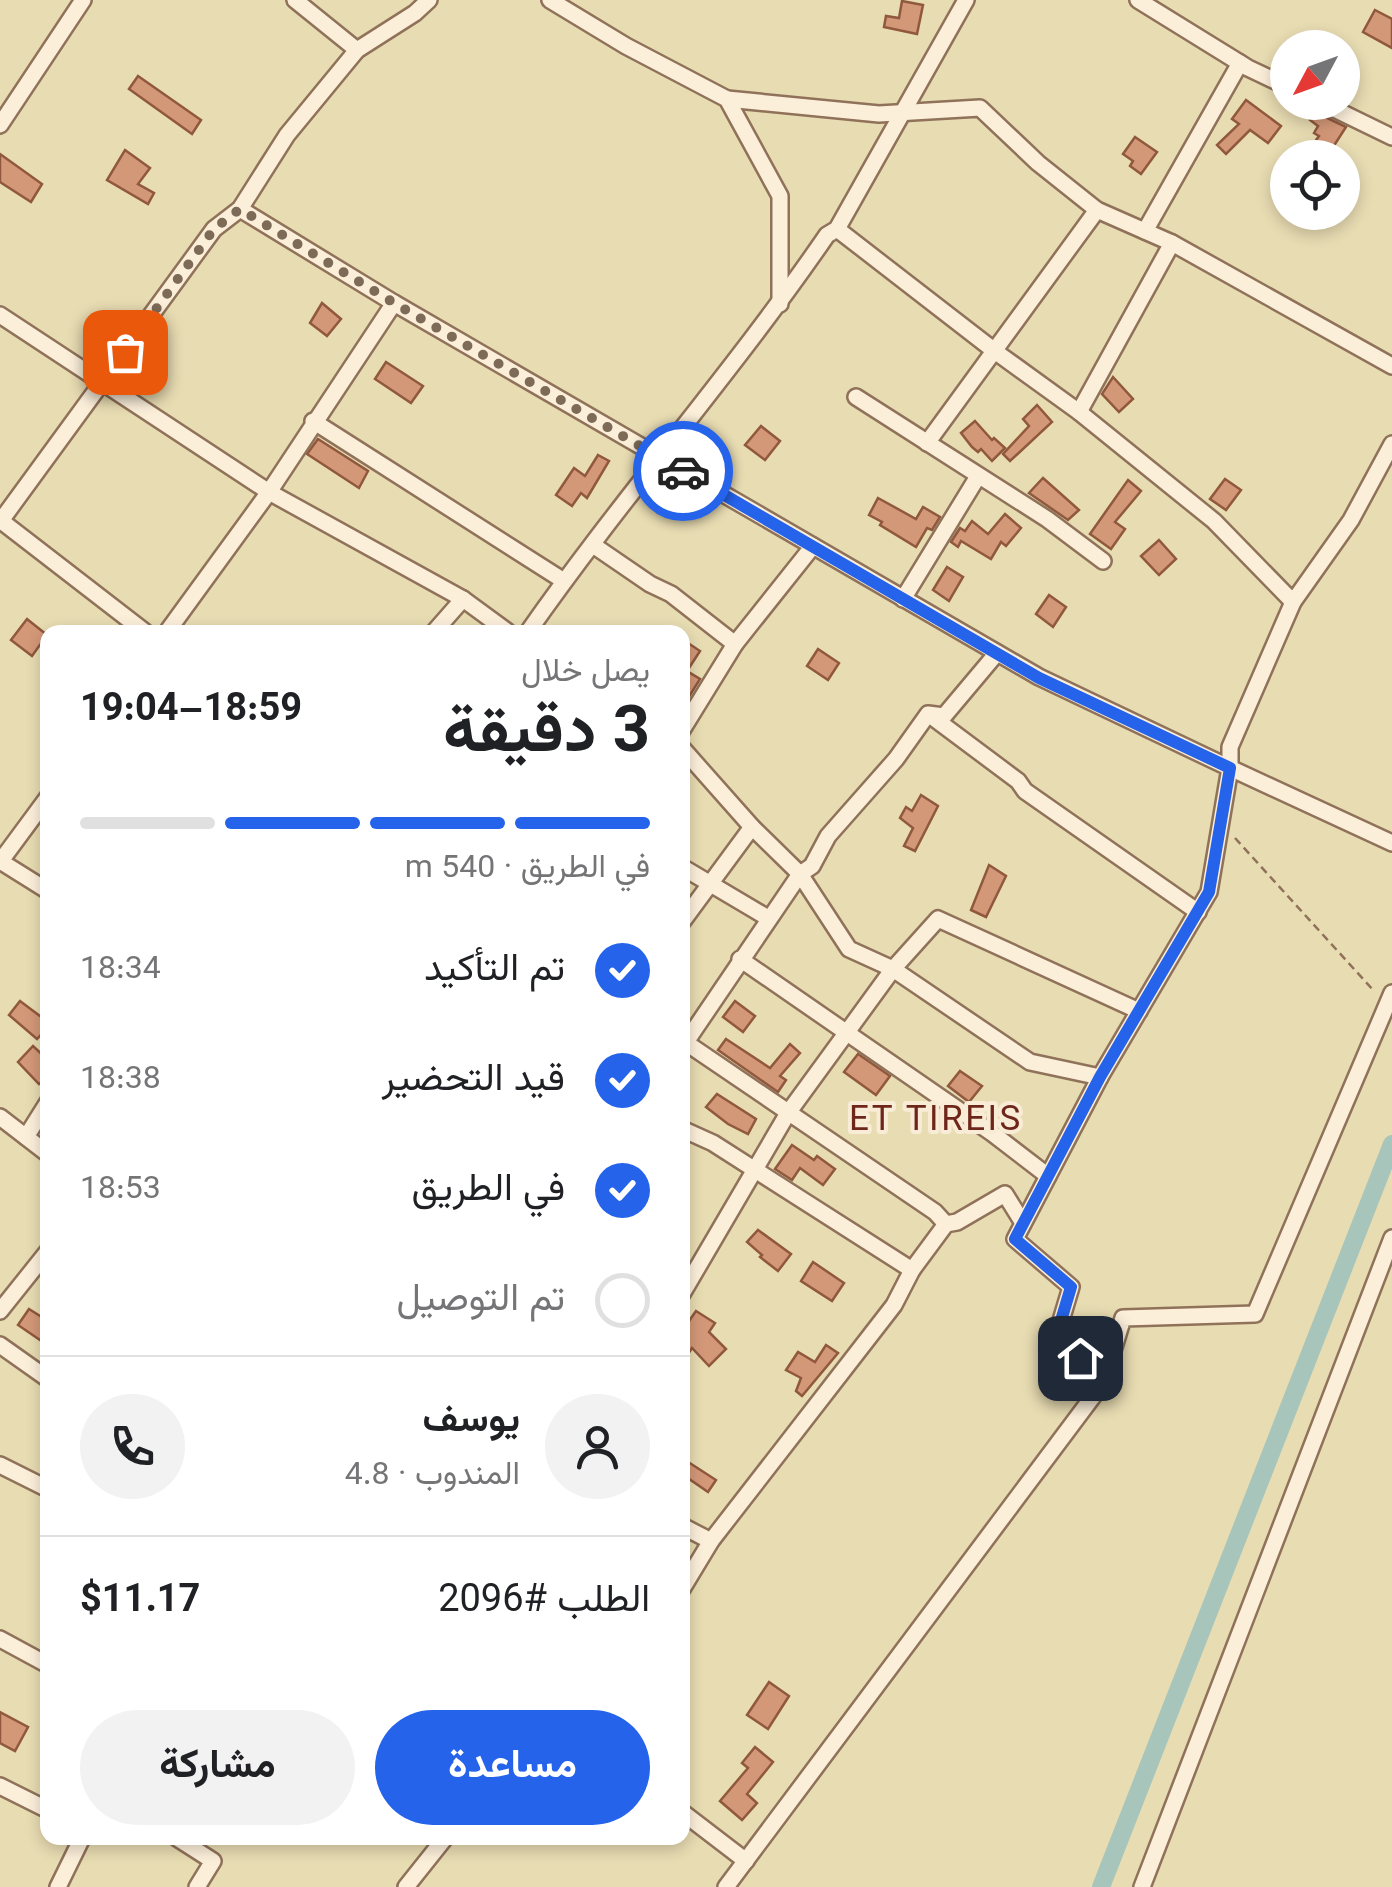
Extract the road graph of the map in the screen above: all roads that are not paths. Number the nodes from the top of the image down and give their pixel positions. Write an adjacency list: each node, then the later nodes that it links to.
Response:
1 (83, 0): 13 (street)
2 (295, 0): 7 (street)
3 (429, 0): 7 (street)
4 (550, 0): 10 (street)
5 (966, 0): 11 (street)
6 (1138, 0): 8 (street)
7 (357, 50): 15 (street)
8 (1240, 63): 9 (street); 18 (street)
9 (1270, 78)
10 (728, 99): 11 (street); 21 (street)
11 (902, 113): 16 (street); 17 (street)
12 (1357, 120): 14 (street)
13 (0, 125)
14 (1392, 137)
15 (240, 209): 20 (street); 25 (street)
16 (1097, 210): 18 (street); 23 (street)
17 (837, 229): 21 (street); 23 (street)
18 (1145, 231): 19 (street)
19 (1172, 243): 24 (street); 27 (street)
20 (394, 303): 28 (street); 31 (street)
21 (780, 304): 31 (street)
22 (0, 315): 25 (street)
23 (996, 352): 27 (street); 29 (street)
24 (1392, 366)
25 (103, 382): 33 (street); 34 (street)
26 (856, 397): 29 (street)
27 (1079, 412): 41 (street)
28 (313, 422): 33 (street); 38 (street)
29 (927, 443): 32 (street)
30 (1392, 444): 41 (street)
31 (660, 458): 35 (street); 36 (street)
32 (978, 478): 37 (street); 39 (street)
33 (269, 492): 40 (street); 43 (street)
34 (0, 521): 42 (street)
35 (593, 545): 38 (street); 47 (street)
36 (812, 546): 39 (street); 47 (street)
37 (1104, 561)
38 (564, 580): 46 (street)
39 (903, 598): 48 (street)
40 (463, 599): 44 (street); 45 (street)
41 (1294, 602): 52 (street)
42 (136, 625)
43 (172, 625)
44 (440, 625)
45 (498, 625)
46 (533, 625)
47 (735, 644): 50 (street)
48 (997, 653): 49 (street); 52 (street)
49 (928, 714): 58 (street); 62 (street)
50 (690, 717)
51 (690, 757): 54 (street)
52 (1230, 768): 55 (street); 62 (street)
53 (40, 807): 56 (street)
54 (752, 827): 58 (street); 59 (street)
55 (1392, 842)
56 (0, 861): 60 (street)
57 (690, 873): 59 (street)
58 (800, 874): 63 (street); 65 (street)
59 (708, 883): 61 (street); 63 (street)
60 (40, 886)
61 (690, 910)
62 (1198, 912): 67 (street)
63 (768, 918): 64 (street)
64 (740, 960): 68 (street); 69 (street)
65 (893, 968): 67 (street); 69 (street); 71 (street)
66 (1390, 999): 89 (street)
67 (1139, 1011): 71 (street)
68 (690, 1032)
69 (844, 1034): 72 (street); 79 (street)
70 (690, 1045): 72 (street)
71 (1100, 1077): 79 (street)
72 (788, 1113): 78 (street); 80 (street)
73 (40, 1115): 76 (street)
74 (0, 1116): 76 (street)
75 (690, 1133): 78 (street)
76 (26, 1138): 77 (street)
77 (40, 1148)
78 (755, 1171): 84 (street); 85 (street)
79 (1048, 1176): 81 (street)
80 (946, 1224): 81 (street); 84 (street)
81 (1023, 1224): 89 (street)
82 (1392, 1238): 108 (street)
83 (40, 1261): 86 (street)
84 (912, 1270): 93 (street)
85 (690, 1281)
86 (0, 1311)
87 (0, 1345): 88 (street)
88 (40, 1373)
89 (1104, 1383): 103 (street)
90 (0, 1465): 91 (street)
91 (40, 1485)
92 (690, 1530): 93 (street)
93 (711, 1541): 94 (street)
94 (690, 1576)
95 (0, 1639): 96 (street)
96 (40, 1661)
97 (0, 1786): 98 (street)
98 (40, 1806)
99 (690, 1818): 103 (street)
100 (79, 1845): 104 (street)
101 (189, 1845): 105 (street)
102 (439, 1845): 106 (street)
103 (746, 1861): 107 (street)
104 (58, 1887)
105 (197, 1887)
106 (406, 1887)
107 (726, 1887)
108 (1142, 1887)

